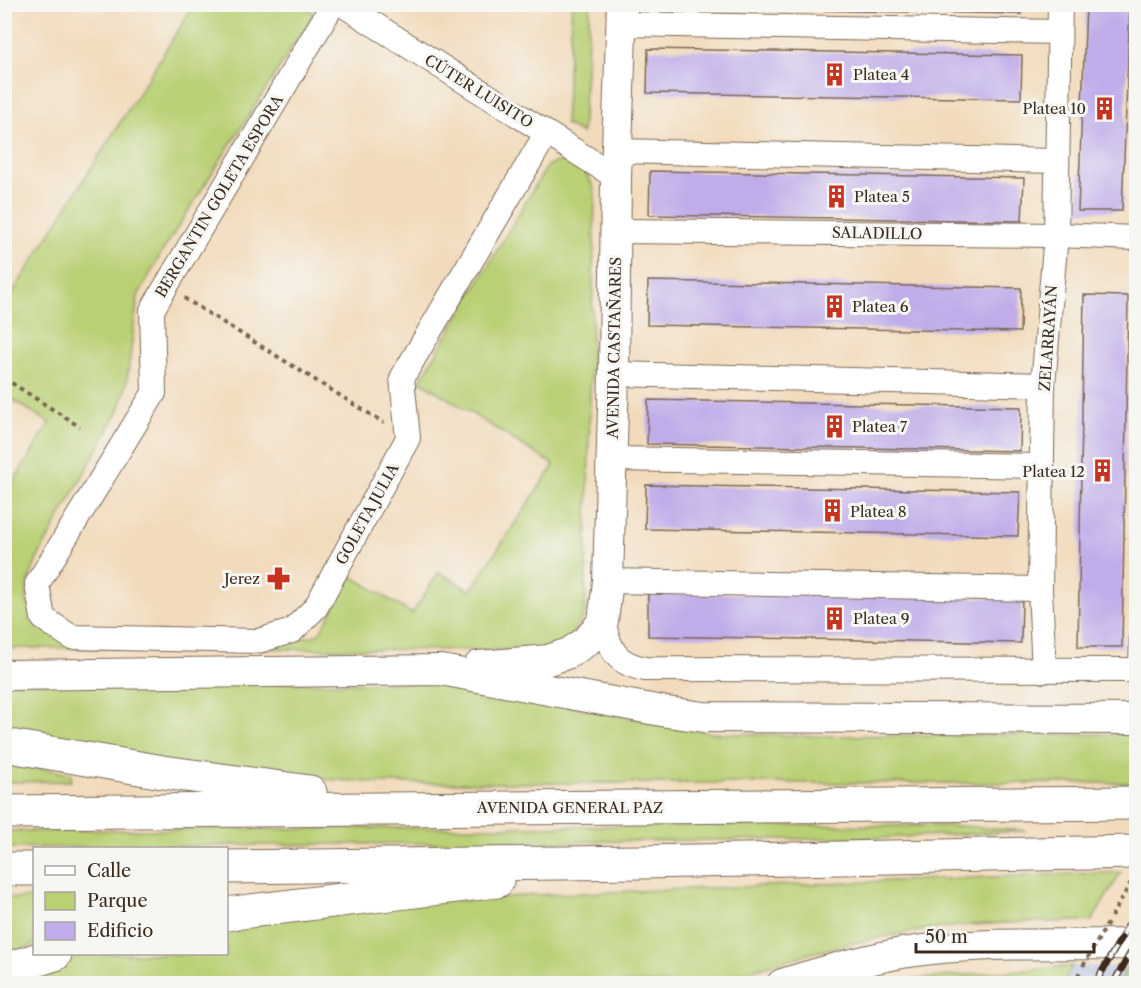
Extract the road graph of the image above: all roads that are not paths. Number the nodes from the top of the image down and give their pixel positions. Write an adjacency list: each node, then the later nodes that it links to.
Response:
1 (333, 4): 17 (street, BERGANTIN GOLETA ESPORA)
2 (342, 4): 6 (street, CÚTER LUISITO)
3 (1060, 4): 5 (street, ZELARRAYÁN)
4 (622, 14): 5 (street); 8 (street, AVENIDA CASTAÑARES)
5 (1059, 32): 7 (street, ZELARRAYÁN)
6 (546, 134): 8 (street, CÚTER LUISITO); 17 (street, GOLETA JULIA)
7 (1057, 161): 8 (street); 10 (street, ZELARRAYÁN)
8 (617, 164): 9 (street, AVENIDA CASTAÑARES)
9 (617, 231): 10 (street, SALADILLO); 12 (street, AVENIDA CASTAÑARES)
10 (1056, 235): 11 (street, SALADILLO); 13 (street, ZELARRAYÁN)
11 (1137, 238)
12 (614, 374): 13 (street); 14 (street, AVENIDA CASTAÑARES)
13 (1043, 385): 15 (street, ZELARRAYÁN)
14 (611, 459): 15 (street); 16 (street, AVENIDA CASTAÑARES)
15 (1042, 466): 18 (street, ZELARRAYÁN)
16 (608, 581): 18 (street); 19 (street, AVENIDA CASTAÑARES)
17 (37, 584)
18 (1040, 590): 23 (street, ZELARRAYÁN)
19 (603, 621): 21 (street); 23 (street, AVENIDA CASTAÑARES)
20 (1137, 629): 22 (lane)
21 (441, 670): 24 (street); 25 (street)
22 (1136, 670): 23 (street)
23 (1044, 671)
24 (4, 675)
25 (1137, 719)
26 (4, 745): 28 (highway)
27 (1137, 803): 28 (highway, AVENIDA GENERAL PAZ)
28 (424, 807): 29 (highway, AVENIDA GENERAL PAZ)
29 (4, 812)
30 (1137, 852): 31 (highway)
31 (642, 862): 32 (highway); 35 (highway)
32 (228, 867)
33 (4, 869): 34 (highway)
34 (33, 869)
35 (228, 914)
36 (1137, 944): 39 (street)
37 (52, 955): 38 (highway)
38 (4, 970)
39 (782, 984)

